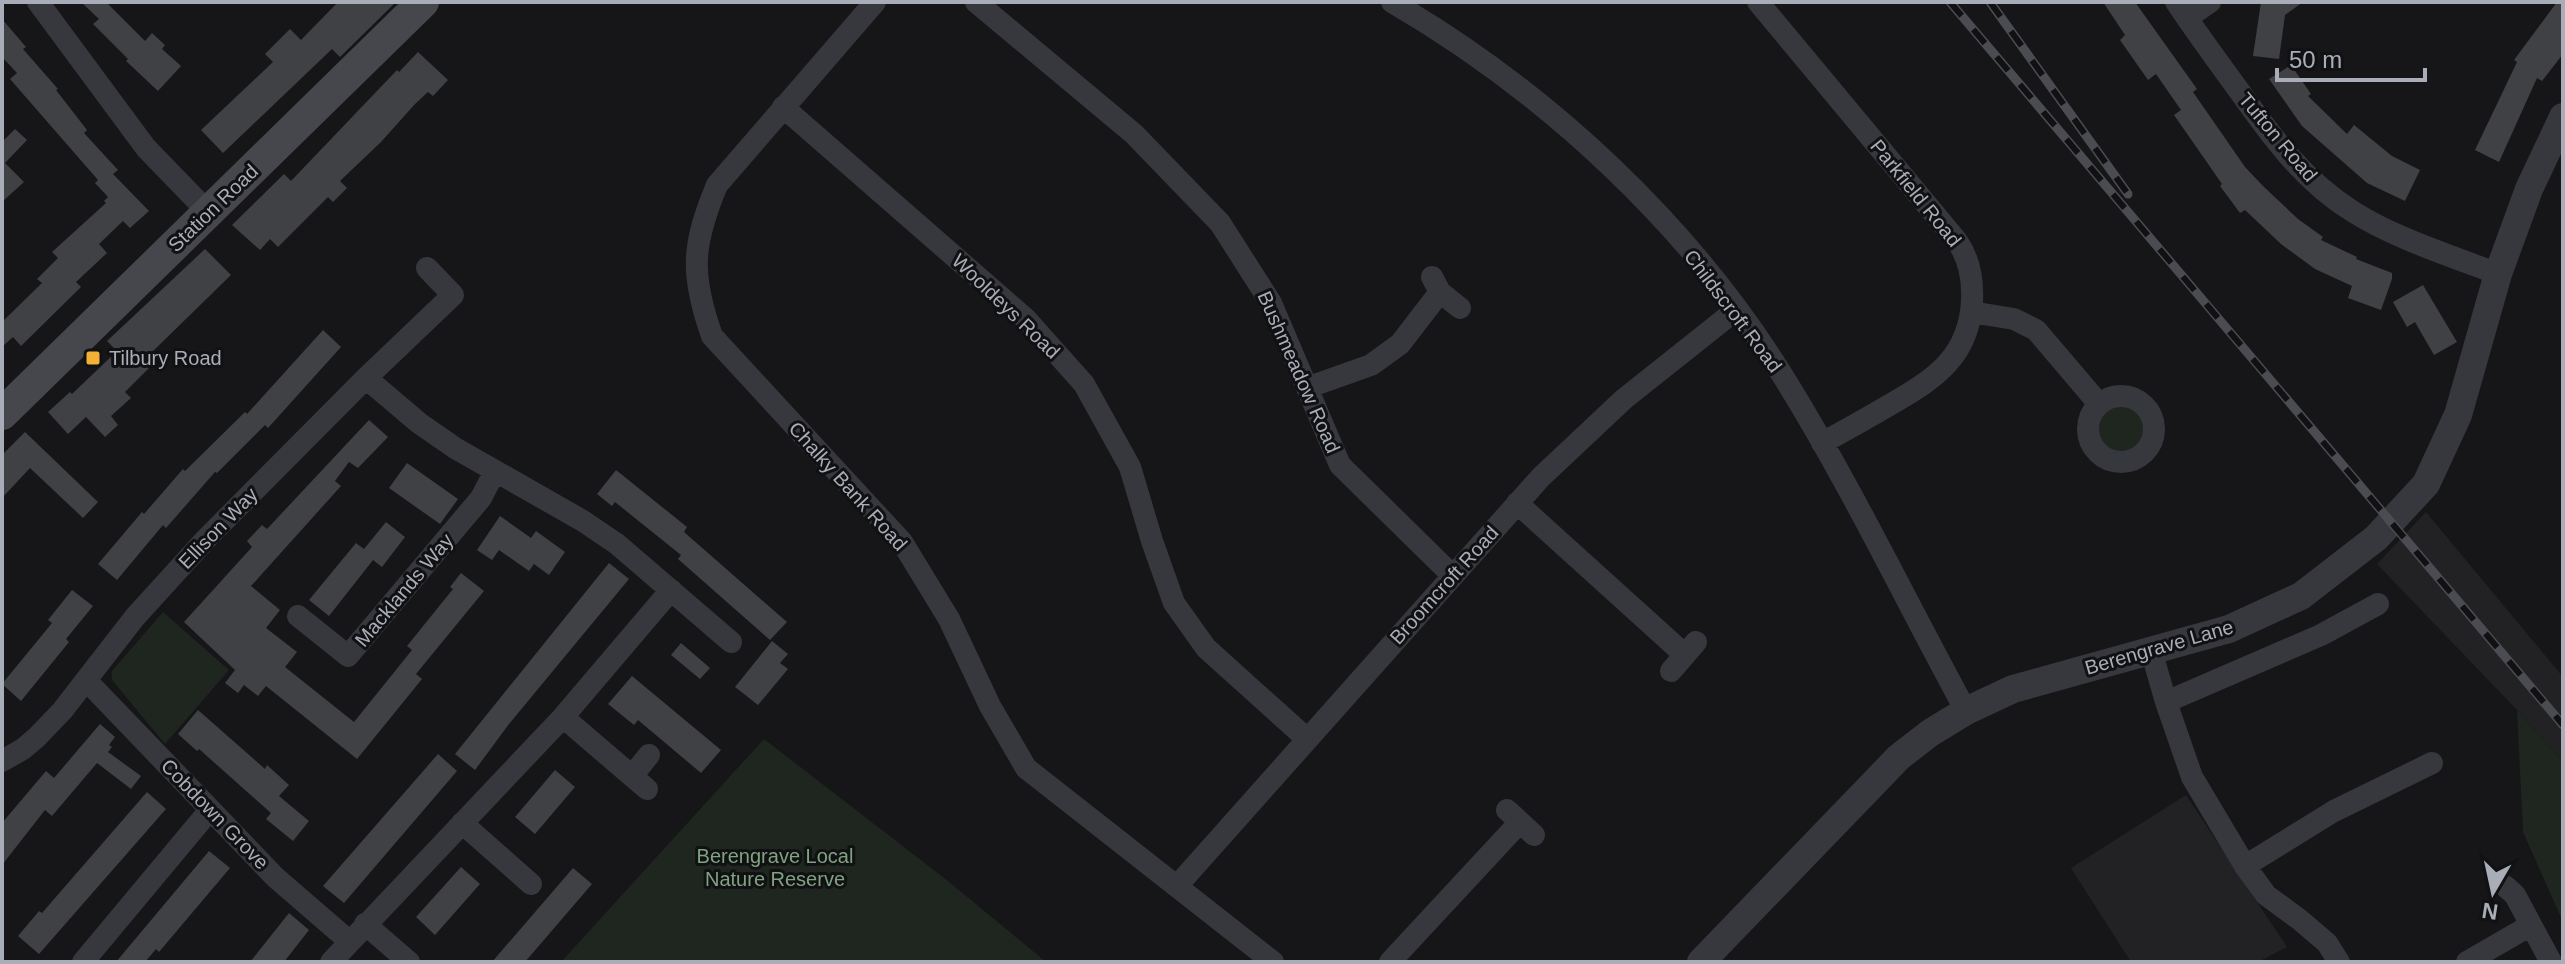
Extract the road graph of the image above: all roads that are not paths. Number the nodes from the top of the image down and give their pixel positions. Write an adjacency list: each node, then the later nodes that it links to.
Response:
1 (38, 2): 11 (street)
2 (423, 2): 11 (main road, Station Road)
3 (875, 2): 9 (street, Chalky Bank Road)
4 (976, 2): 18 (street, Bushmeadow Road)
5 (1392, 2): 15 (street, Childscroft Road)
6 (1758, 2): 16 (street, Parkfield Road)
7 (2210, 2): 8 (street)
8 (2181, 10): 13 (street, Tufton Road)
9 (783, 107): 35 (street, Wooldeys Road); 44 (street, Chalky Bank Road)
10 (2563, 117): 13 (street, Berengrave Lane)
11 (208, 212): 20 (main road, Station Road)
12 (427, 268): 17 (street, Ellison Way)
13 (2498, 274): 29 (street, Berengrave Lane)
14 (1460, 308): 18 (street)
15 (1736, 310): 21 (street, Childscroft Road); 23 (street, Broomcroft Road)
16 (1971, 312): 19 (street); 21 (street, Parkfield Road)
17 (366, 378): 22 (street); 31 (street, Ellison Way)
18 (1309, 387): 24 (street, Bushmeadow Road)
19 (2099, 404)
20 (2, 414)
21 (1822, 443): 33 (street, Childscroft Road)
22 (495, 471): 25 (street); 27 (street, Macklands Way)
23 (1517, 503): 24 (street, Broomcroft Road); 30 (street)
24 (1452, 575): 35 (street, Broomcroft Road)
25 (671, 590): 28 (street); 34 (street)
26 (2378, 604): 32 (street)
27 (298, 616)
28 (731, 642)
29 (2151, 650): 32 (street); 33 (street, Berengrave Lane)
30 (1684, 656)
31 (86, 680): 37 (street, Ellison Way); 39 (street, Cobdown Grove)
32 (2166, 702): 42 (street)
33 (1966, 711): 54 (street, Berengrave Lane)
34 (563, 717): 36 (street); 41 (street)
35 (1307, 739): 44 (street, Broomcroft Road)
36 (649, 755)
37 (2, 761)
38 (2432, 763): 42 (street)
39 (209, 811): 48 (street, Cobdown Grove); 49 (street)
40 (1520, 822): 53 (street)
41 (462, 823): 43 (street); 46 (street)
42 (2245, 866): 55 (street)
43 (531, 884)
44 (1177, 886): 52 (street, Chalky Bank Road)
45 (2505, 886): 47 (street)
46 (365, 924): 48 (street); 51 (street)
47 (2531, 925): 56 (street); 57 (street)
48 (349, 941): 50 (street)
49 (83, 962)
50 (331, 962)
51 (409, 962)
52 (1273, 962)
53 (1390, 962)
54 (1701, 962)
55 (2339, 962)
56 (2467, 962)
57 (2551, 962)

